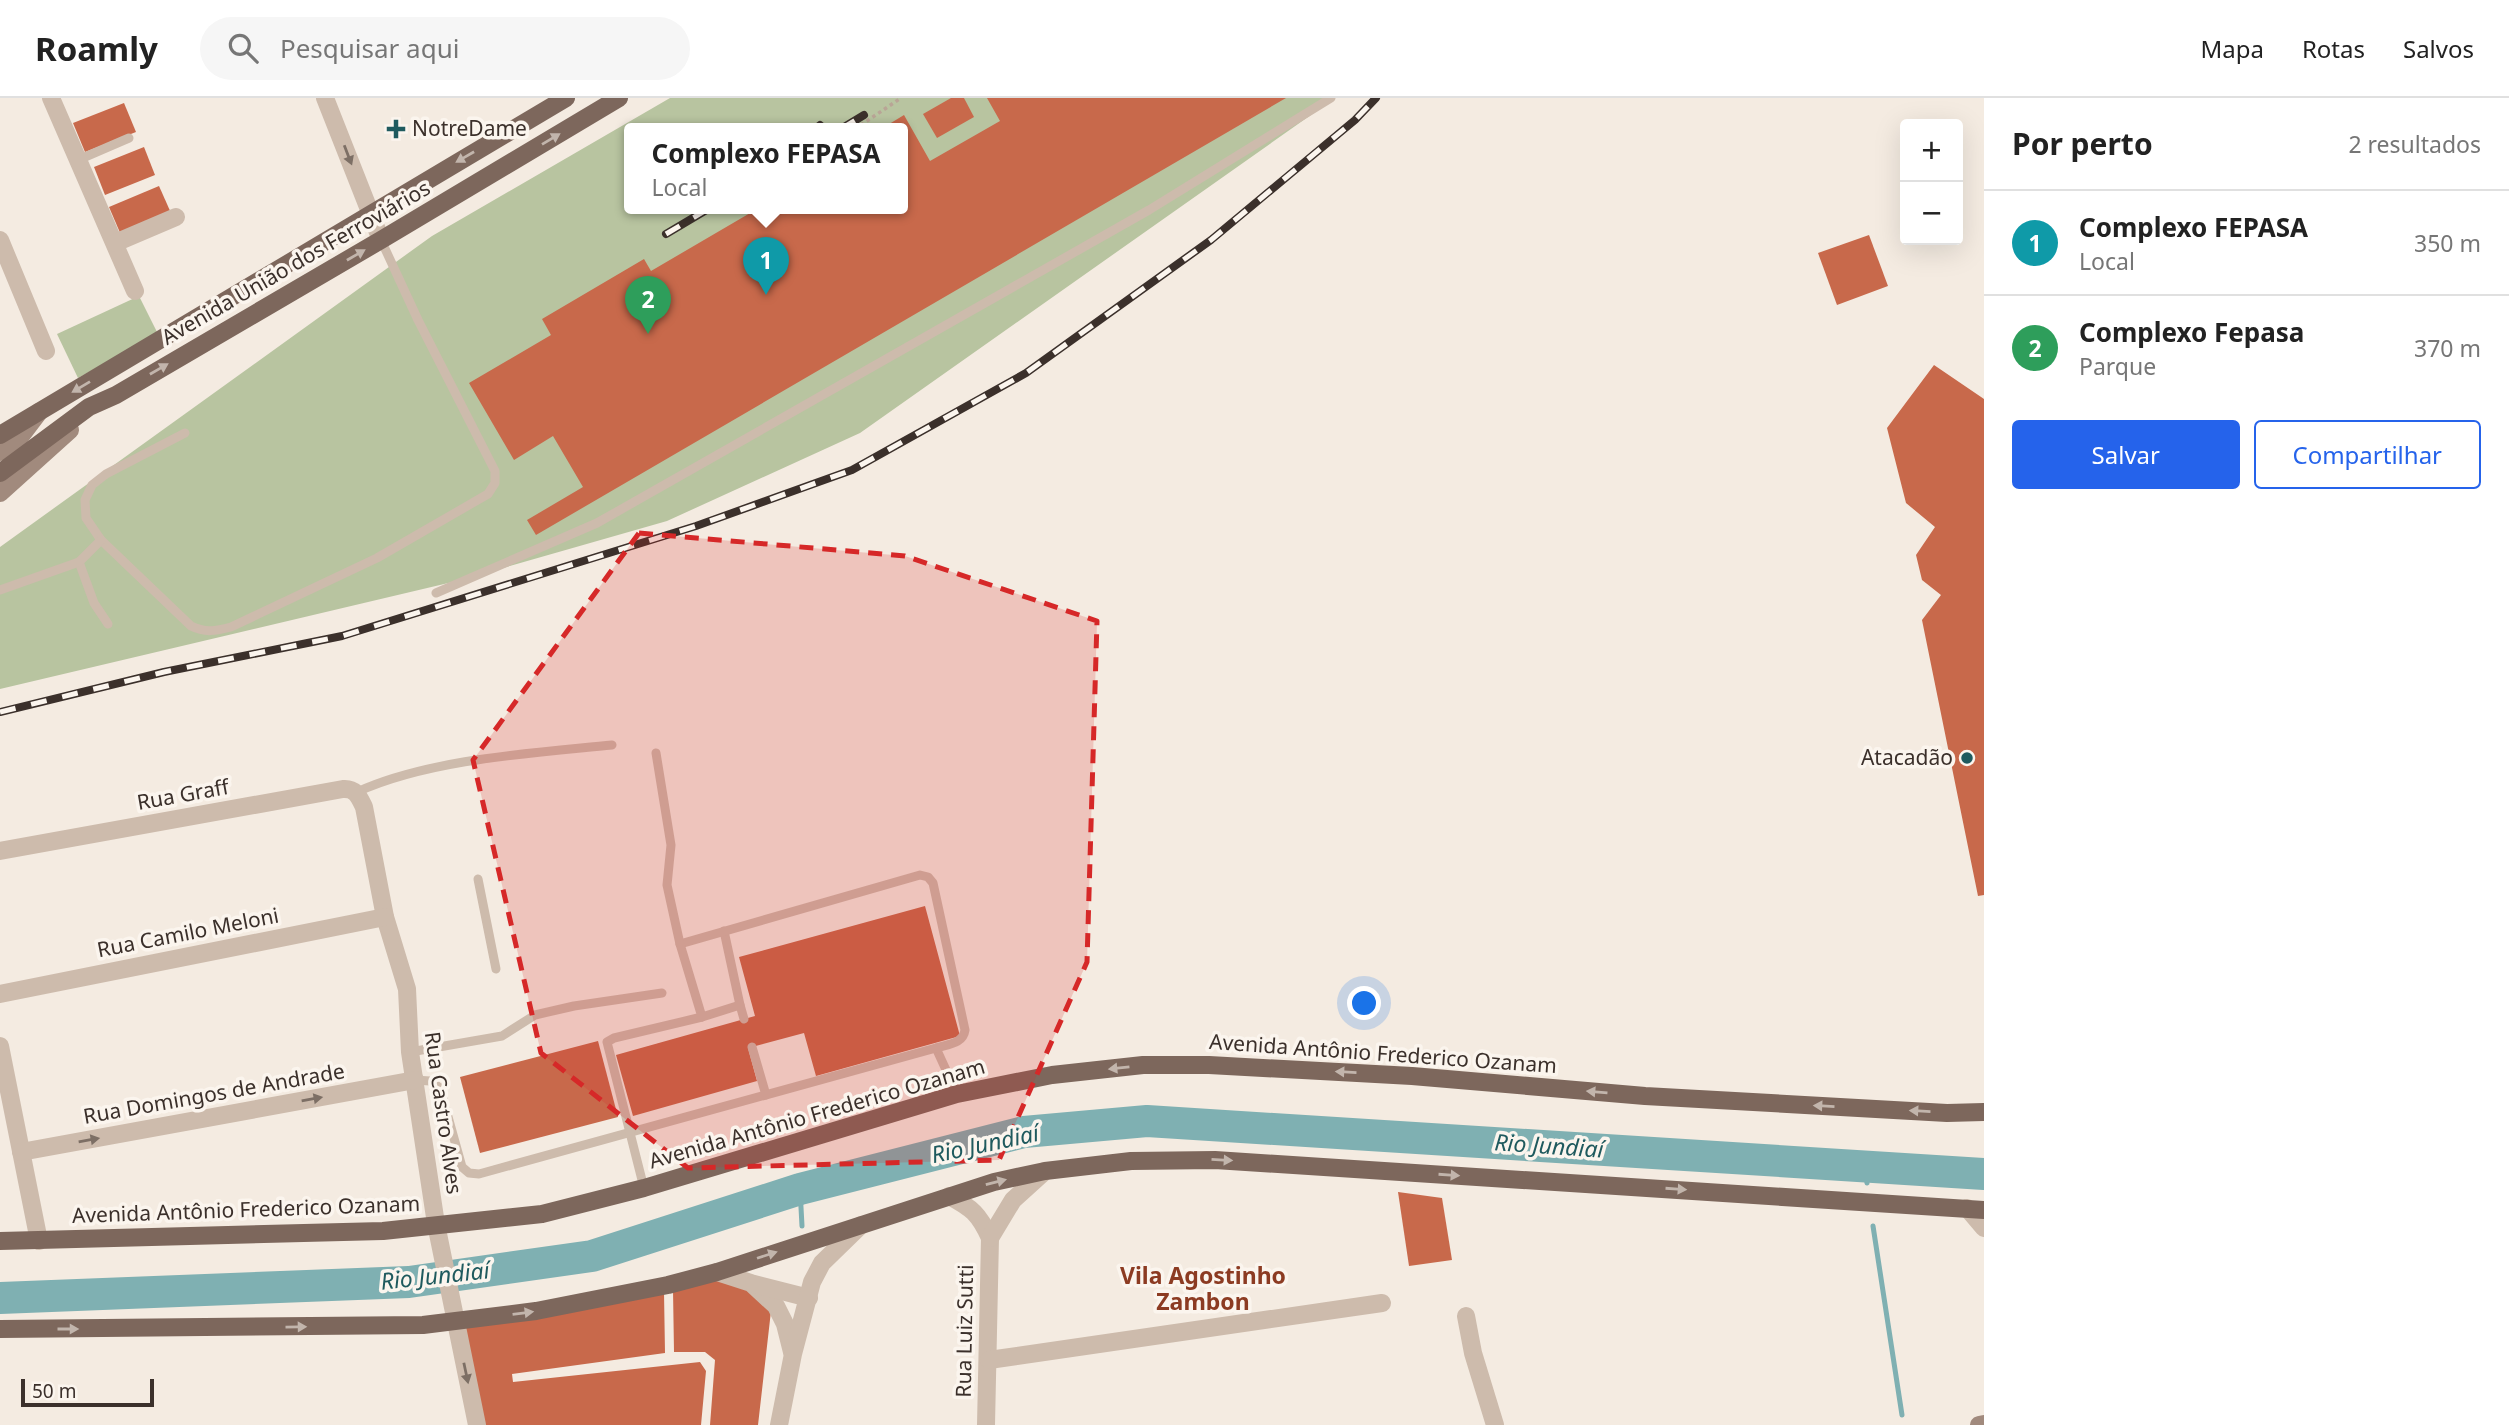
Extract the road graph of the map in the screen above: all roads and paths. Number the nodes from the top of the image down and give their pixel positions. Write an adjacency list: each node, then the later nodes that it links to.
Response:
1 (51, 98): 9 (street)
2 (326, 98): 10 (street, one-way to 10)
3 (566, 98): 10 (main road, Avenida União dos Ferroviários, one-way to 10)
4 (619, 98): 13 (main road, Avenida União dos Ferroviários, one-way to 4)
5 (901, 98): 7 (path)
6 (1331, 98): 27 (lane)
7 (864, 123)
8 (129, 138): 9 (lane)
9 (78, 160): 14 (street)
10 (370, 213): 13 (street); 18 (main road, Avenida União dos Ferroviários, one-way to 18)
11 (176, 217): 14 (street)
12 (0, 240): 16 (street)
13 (381, 240): 17 (main road, Avenida União dos Ferroviários, one-way to 13); 24 (lane)
14 (116, 243): 15 (street)
15 (135, 291)
16 (46, 351)
17 (116, 395): 22 (main road, Avenida União dos Ferroviários); 23 (main road)
18 (38, 412): 20 (main road, Avenida União dos Ferroviários); 21 (main road)
19 (185, 433): 24 (lane)
20 (0, 435)
21 (0, 452)
22 (0, 473)
23 (0, 493)
24 (101, 540): 25 (lane)
25 (79, 562): 26 (lane); 28 (lane)
26 (0, 590)
27 (436, 593)
28 (108, 624)
29 (612, 745): 31 (lane)
30 (656, 753): 36 (lane)
31 (361, 800): 32 (street, Rua Graff); 34 (street, Rua Castro Alves)
32 (0, 851)
33 (478, 879): 37 (lane)
34 (385, 917): 39 (street, Rua Camilo Meloni); 46 (street, Rua Castro Alves)
35 (724, 931): 36 (lane); 40 (lane); 45 (lane)
36 (680, 944): 41 (lane)
37 (496, 969)
38 (662, 993): 46 (lane)
39 (0, 994)
40 (740, 1005): 41 (lane); 42 (lane)
41 (702, 1017): 51 (lane)
42 (744, 1019)
43 (0, 1046): 52 (street)
44 (752, 1047): 49 (lane)
45 (936, 1048): 48 (lane); 49 (lane)
46 (410, 1052): 47 (street, Rua Castro Alves)
47 (415, 1080): 51 (lane); 52 (street, Rua Domingos de Andrade, one-way to 47); 59 (street, Rua Castro Alves)
48 (957, 1094): 50 (main road, Avenida Antônio Frederico Ozanam, one-way to 48); 54 (main road, Avenida Antônio Frederico Ozanam)
49 (766, 1095): 51 (lane)
50 (1984, 1112)
51 (630, 1133): 54 (lane)
52 (21, 1152): 62 (street)
53 (1045, 1171): 55 (main road, one-way to 53); 56 (main road, one-way to 56); 60 (street, Rua Luiz Sutti)
54 (644, 1188): 59 (main road, Avenida Antônio Frederico Ozanam)
55 (949, 1196): 57 (main road); 60 (street, Rua Luiz Sutti)
56 (1975, 1209): 58 (street)
57 (861, 1225): 63 (main road, one-way to 57); 65 (street)
58 (1984, 1228)
59 (438, 1233): 62 (main road, Avenida Antônio Frederico Ozanam); 67 (street, Rua Castro Alves)
60 (990, 1238): 71 (street, Rua Luiz Sutti)
61 (0, 1241): 62 (main road, Avenida Antônio Frederico Ozanam)
62 (39, 1241)
63 (717, 1272): 64 (street); 67 (main road, one-way to 63)
64 (751, 1283): 65 (street); 70 (street)
65 (809, 1298): 70 (street)
66 (1382, 1303): 71 (street)
67 (454, 1312): 69 (main road, one-way to 67); 72 (street, Rua Castro Alves, one-way to 72)
68 (1466, 1316): 75 (street)
69 (0, 1329)
70 (793, 1354): 73 (street)
71 (989, 1360): 74 (street, Rua Luiz Sutti)
72 (477, 1425)
73 (779, 1425)
74 (986, 1425)
75 (1495, 1425)

